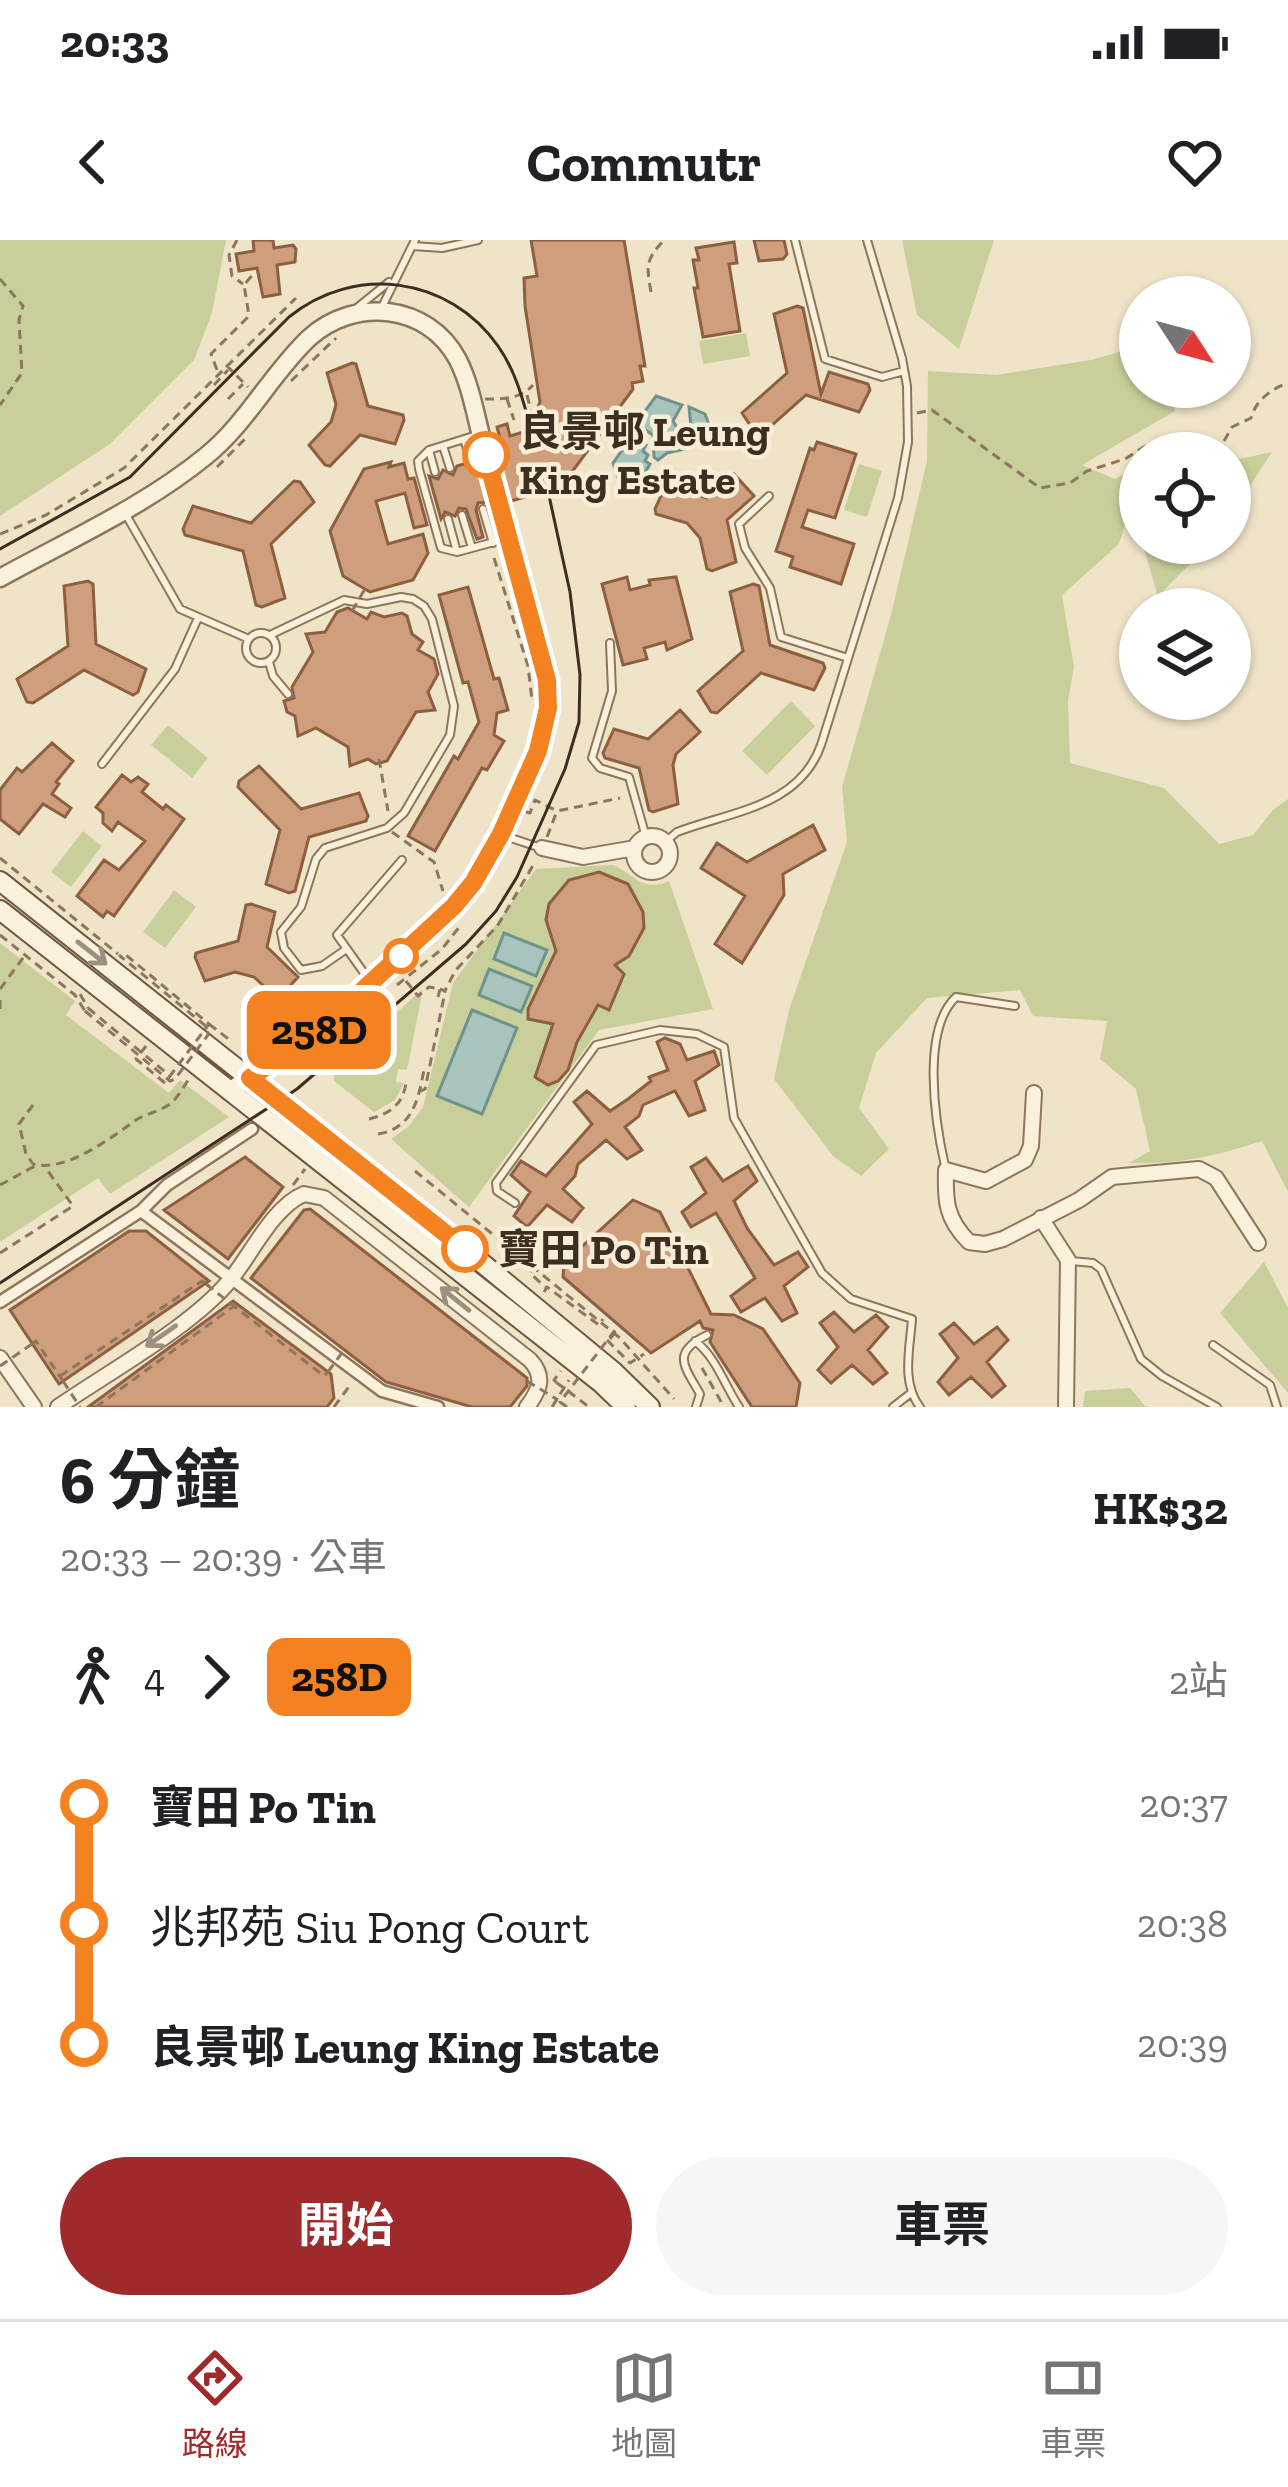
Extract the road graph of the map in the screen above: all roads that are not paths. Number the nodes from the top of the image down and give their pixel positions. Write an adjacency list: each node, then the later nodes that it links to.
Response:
1 (439, 240): 6 (lane)
2 (478, 240): 6 (lane)
3 (795, 240): 10 (lane)
4 (867, 240): 10 (lane)
5 (414, 243): 6 (lane); 7 (lane)
6 (433, 249)
7 (395, 275): 8 (lane); 9 (lane)
8 (381, 310): 9 (street); 11 (street)
9 (350, 312): 19 (street)
10 (904, 371): 30 (lane)
11 (472, 437): 12 (lane); 14 (street)
12 (443, 446): 13 (lane); 15 (lane)
13 (429, 450): 16 (lane); 24 (lane)
14 (478, 460)
15 (450, 468)
16 (435, 472)
17 (770, 496): 30 (lane)
18 (491, 507): 22 (street)
19 (124, 510): 25 (street); 26 (lane)
20 (462, 515): 23 (lane)
21 (448, 519): 24 (lane)
22 (501, 540): 23 (lane); 34 (street)
23 (472, 548): 24 (lane)
24 (457, 552)
25 (0, 578)
26 (197, 618): 28 (lane); 33 (lane)
27 (270, 635): 28 (lane); 31 (lane); 41 (lane)
28 (249, 639): 31 (lane)
29 (610, 644): 36 (lane)
30 (848, 658): 35 (lane)
31 (269, 661): 32 (lane)
32 (288, 694)
33 (102, 764)
34 (501, 834): 37 (lane); 42 (street)
35 (665, 842): 36 (street); 36 (street)
36 (640, 843): 37 (street)
37 (542, 848)
38 (402, 860): 41 (lane)
39 (0, 881): 44 (main road, one-way to 44)
40 (0, 910): 45 (main road)
41 (345, 950): 42 (lane)
42 (366, 977): 44 (street)
43 (1015, 1006): 48 (lane)
44 (250, 1078): 45 (street); 66 (main road)
45 (229, 1091): 65 (main road)
46 (1034, 1093): 48 (street)
47 (252, 1129): 50 (street)
48 (946, 1170): 51 (street)
49 (515, 1203): 60 (lane)
50 (141, 1211): 54 (street); 55 (street)
51 (1041, 1218): 52 (street); 53 (street)
52 (1258, 1243)
53 (1068, 1260): 71 (street); 72 (lane)
54 (230, 1278): 61 (street, one-way to 61); 63 (street); 64 (street, one-way to 54)
55 (0, 1302)
56 (707, 1335): 57 (lane)
57 (695, 1341): 67 (lane); 68 (lane)
58 (1213, 1345): 73 (lane)
59 (0, 1362): 62 (street)
60 (911, 1393): 69 (lane); 70 (lane)
61 (58, 1401)
62 (34, 1407)
63 (438, 1407)
64 (527, 1407)
65 (626, 1407)
66 (650, 1407)
67 (696, 1407)
68 (739, 1407)
69 (893, 1407)
70 (920, 1407)
71 (1066, 1407)
72 (1217, 1407)
73 (1277, 1407)

